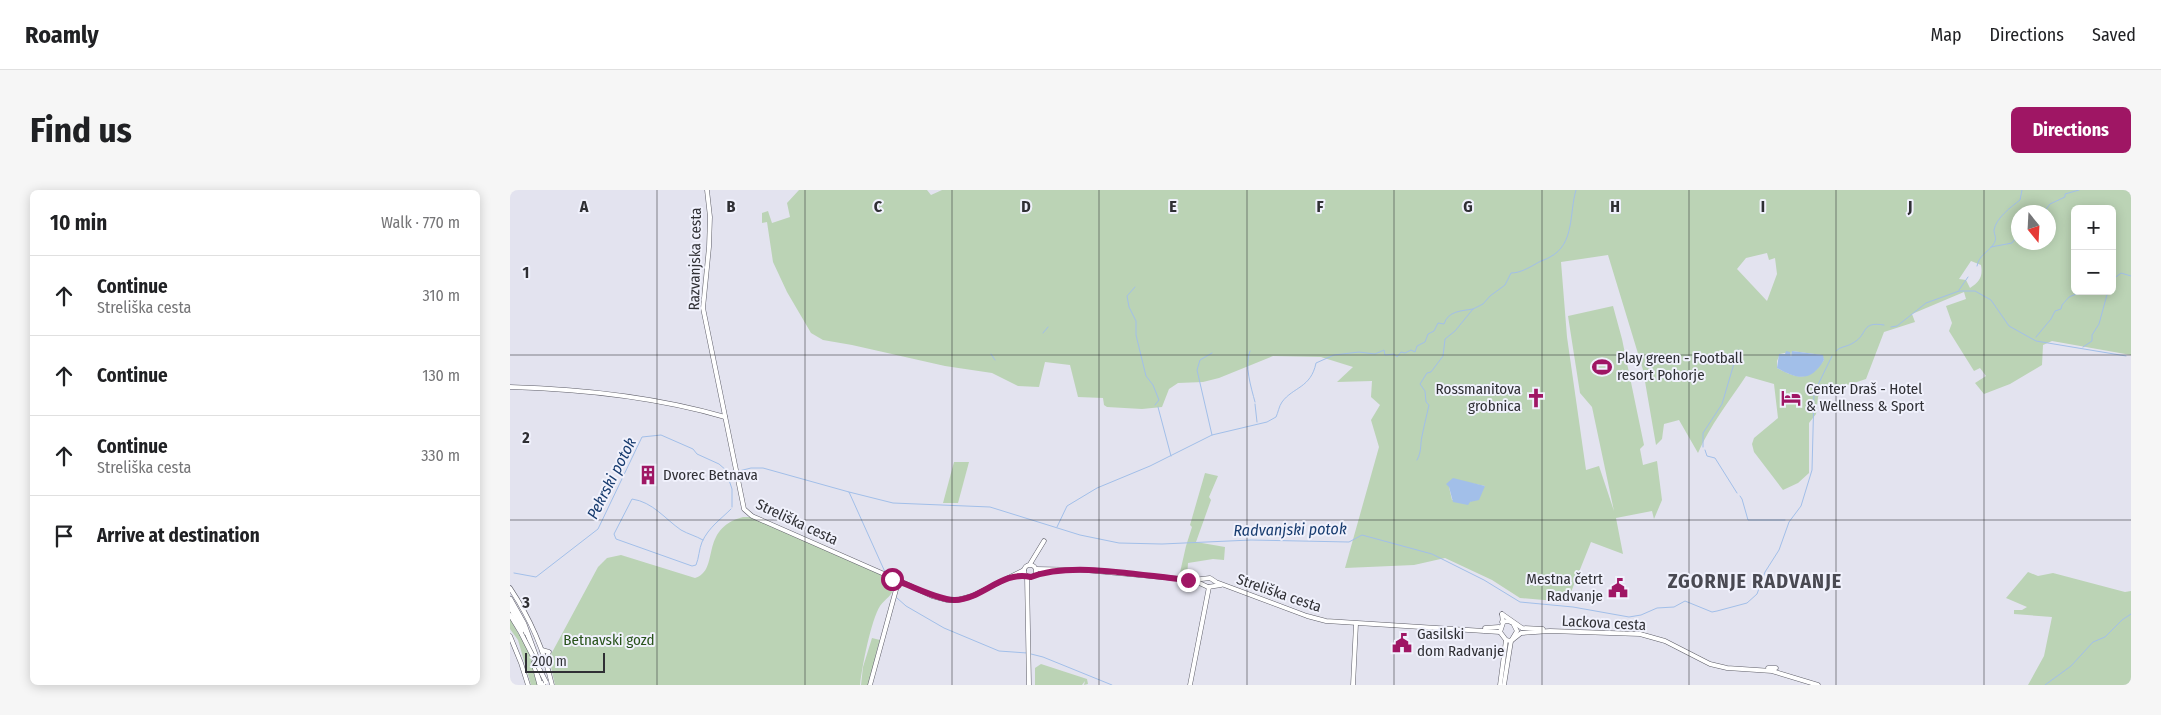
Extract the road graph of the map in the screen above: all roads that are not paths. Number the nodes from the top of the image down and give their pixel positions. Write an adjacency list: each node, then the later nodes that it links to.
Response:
1 (707, 190): 3 (street, Razvanjska cesta)
2 (510, 386): 3 (street)
3 (725, 418): 7 (street, Streliška cesta)
4 (1030, 565): 5 (street); 5 (street); 6 (street)
5 (1035, 572): 6 (street); 8 (street, Streliška cesta); 10 (street)
6 (1025, 574): 7 (street); 10 (street)
7 (899, 584): 28 (street)
8 (1208, 584): 14 (street, Streliška cesta); 30 (street)
9 (510, 588): 27 (street)
10 (1029, 594): 29 (street)
11 (510, 599): 22 (highway)
12 (510, 606): 19 (highway)
13 (510, 615): 19 (street)
14 (1356, 624): 17 (street); 31 (street)
15 (1502, 626): 15 (street); 16 (street); 17 (street); 17 (street); 21 (street)
16 (1517, 629): 18 (street); 18 (street, Lackova cesta); 21 (street)
17 (1481, 630)
18 (1550, 631): 33 (street, Lackova cesta)
19 (522, 633): 25 (street, bridge)
20 (510, 636): 26 (street)
21 (1510, 640): 23 (street); 23 (street)
22 (536, 656)
23 (1507, 657): 32 (street)
24 (534, 663): 25 (highway)
25 (544, 684)
26 (528, 685)
27 (552, 685)
28 (870, 685)
29 (1029, 685)
30 (1190, 685)
31 (1353, 685)
32 (1502, 685)
33 (1818, 685)

